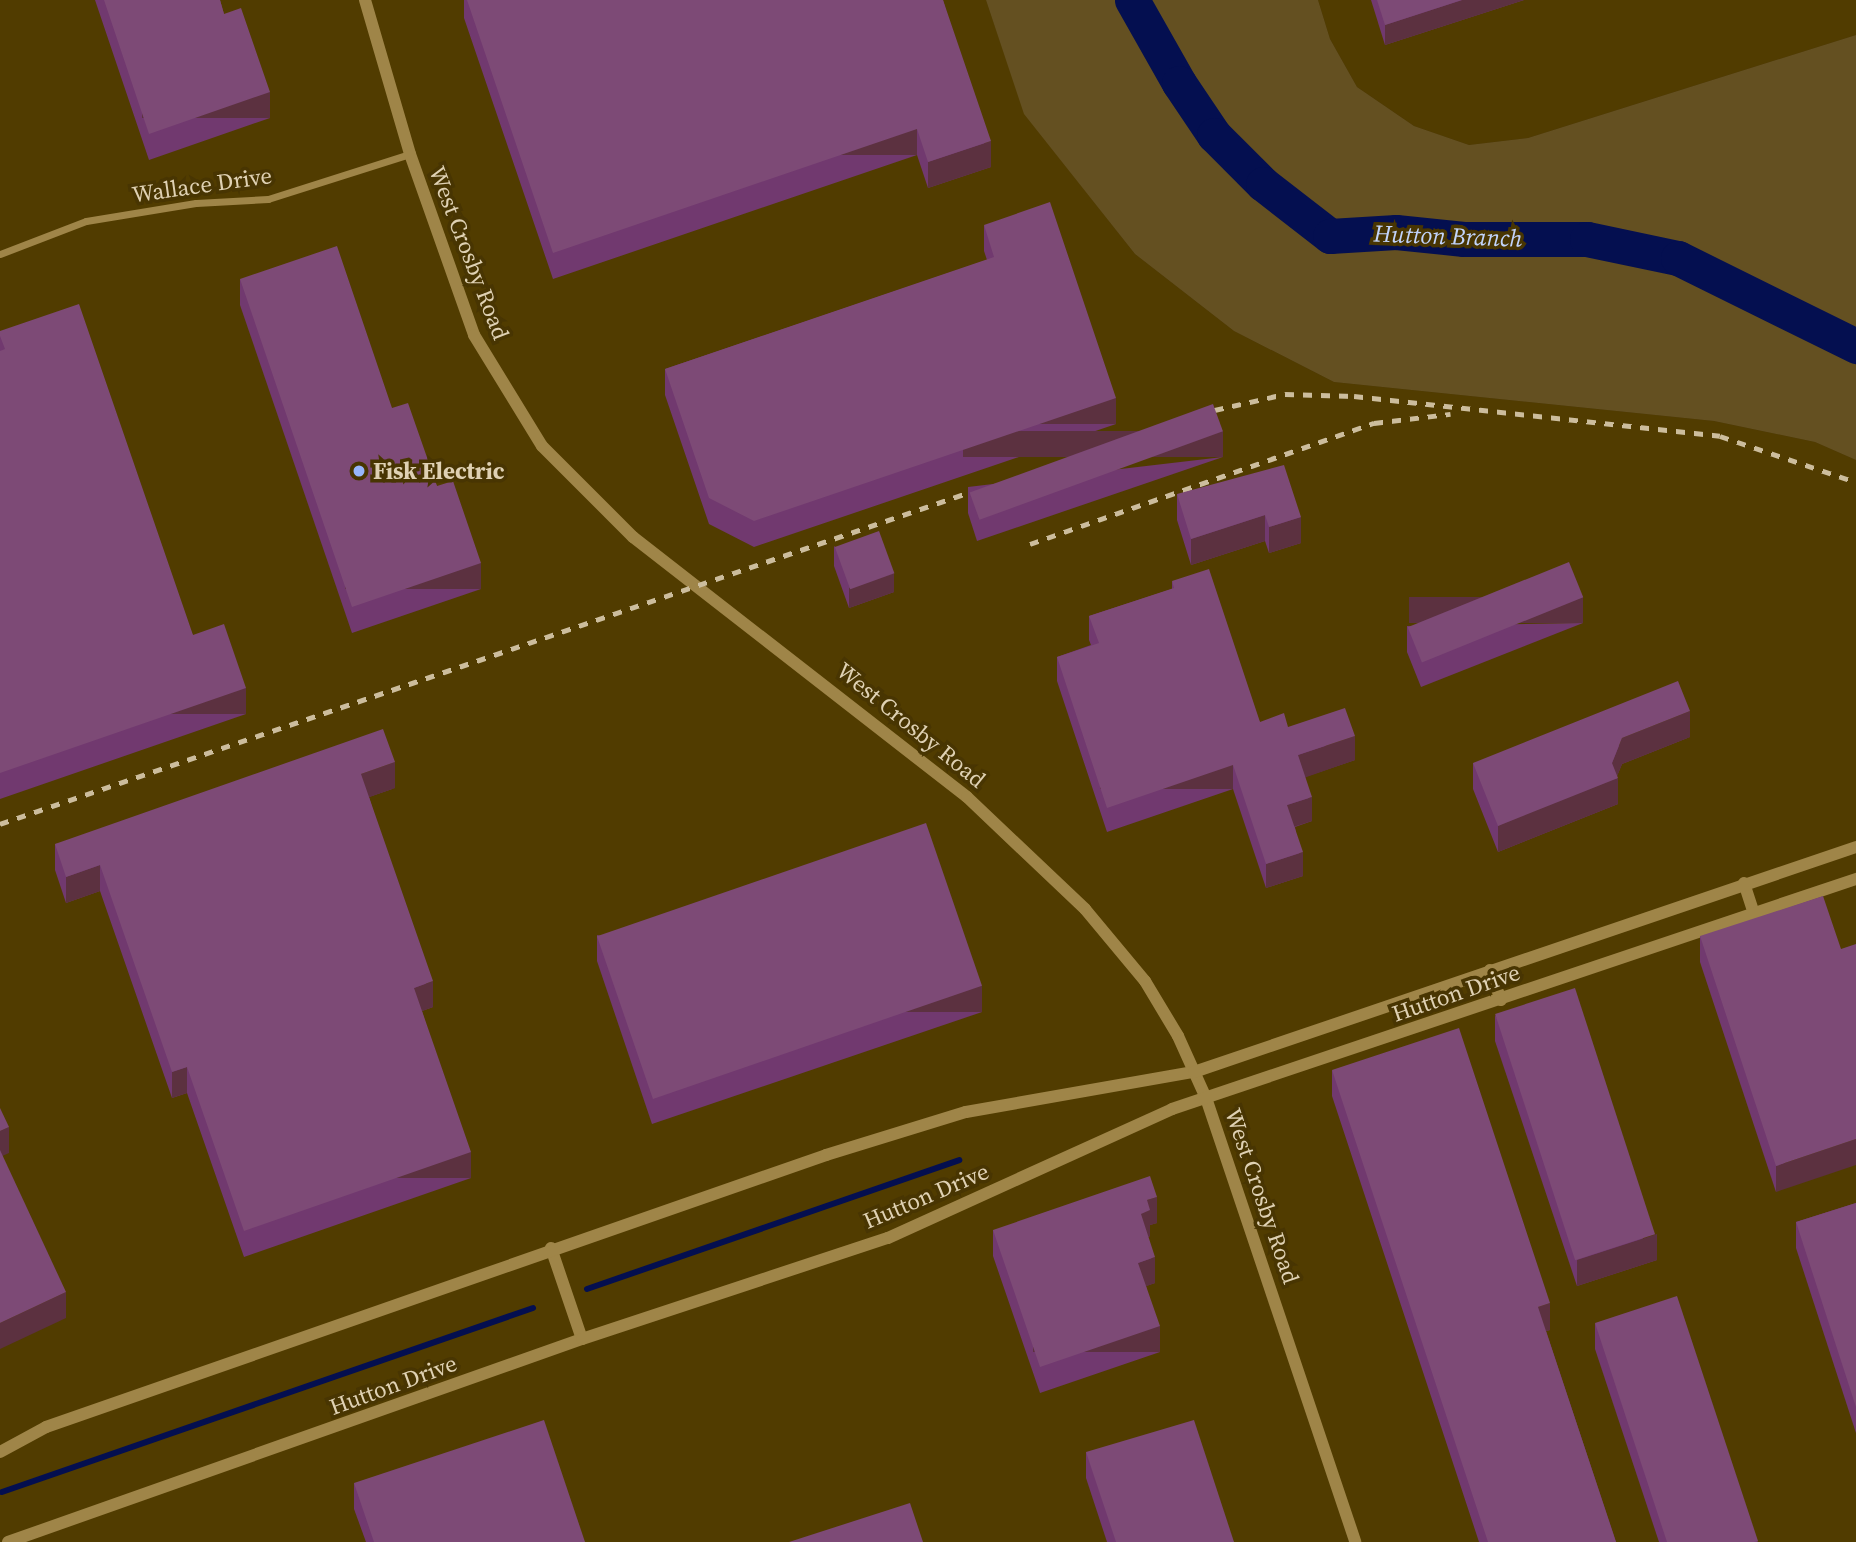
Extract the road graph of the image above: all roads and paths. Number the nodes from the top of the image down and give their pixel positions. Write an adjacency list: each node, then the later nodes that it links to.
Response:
1 (365, 0): 2 (street, West Crosby Road)
2 (410, 154): 3 (street, Wallace Drive); 10 (street, West Crosby Road)
3 (0, 254)
4 (1856, 847): 6 (street, Hutton Drive)
5 (1856, 879): 7 (street, Hutton Drive)
6 (1744, 883): 7 (street); 8 (street, Hutton Drive)
7 (1754, 914): 9 (street, Hutton Drive)
8 (1490, 970): 9 (street); 10 (street, Hutton Drive)
9 (1501, 1000): 11 (street, Hutton Drive)
10 (1194, 1072): 11 (street, West Crosby Road); 12 (street, Hutton Drive)
11 (1206, 1098): 13 (street, Hutton Drive); 16 (street, West Crosby Road)
12 (551, 1248): 13 (street); 14 (street, Hutton Drive)
13 (582, 1339): 15 (street, Hutton Drive)
14 (0, 1452)
15 (8, 1542)
16 (1355, 1542)

